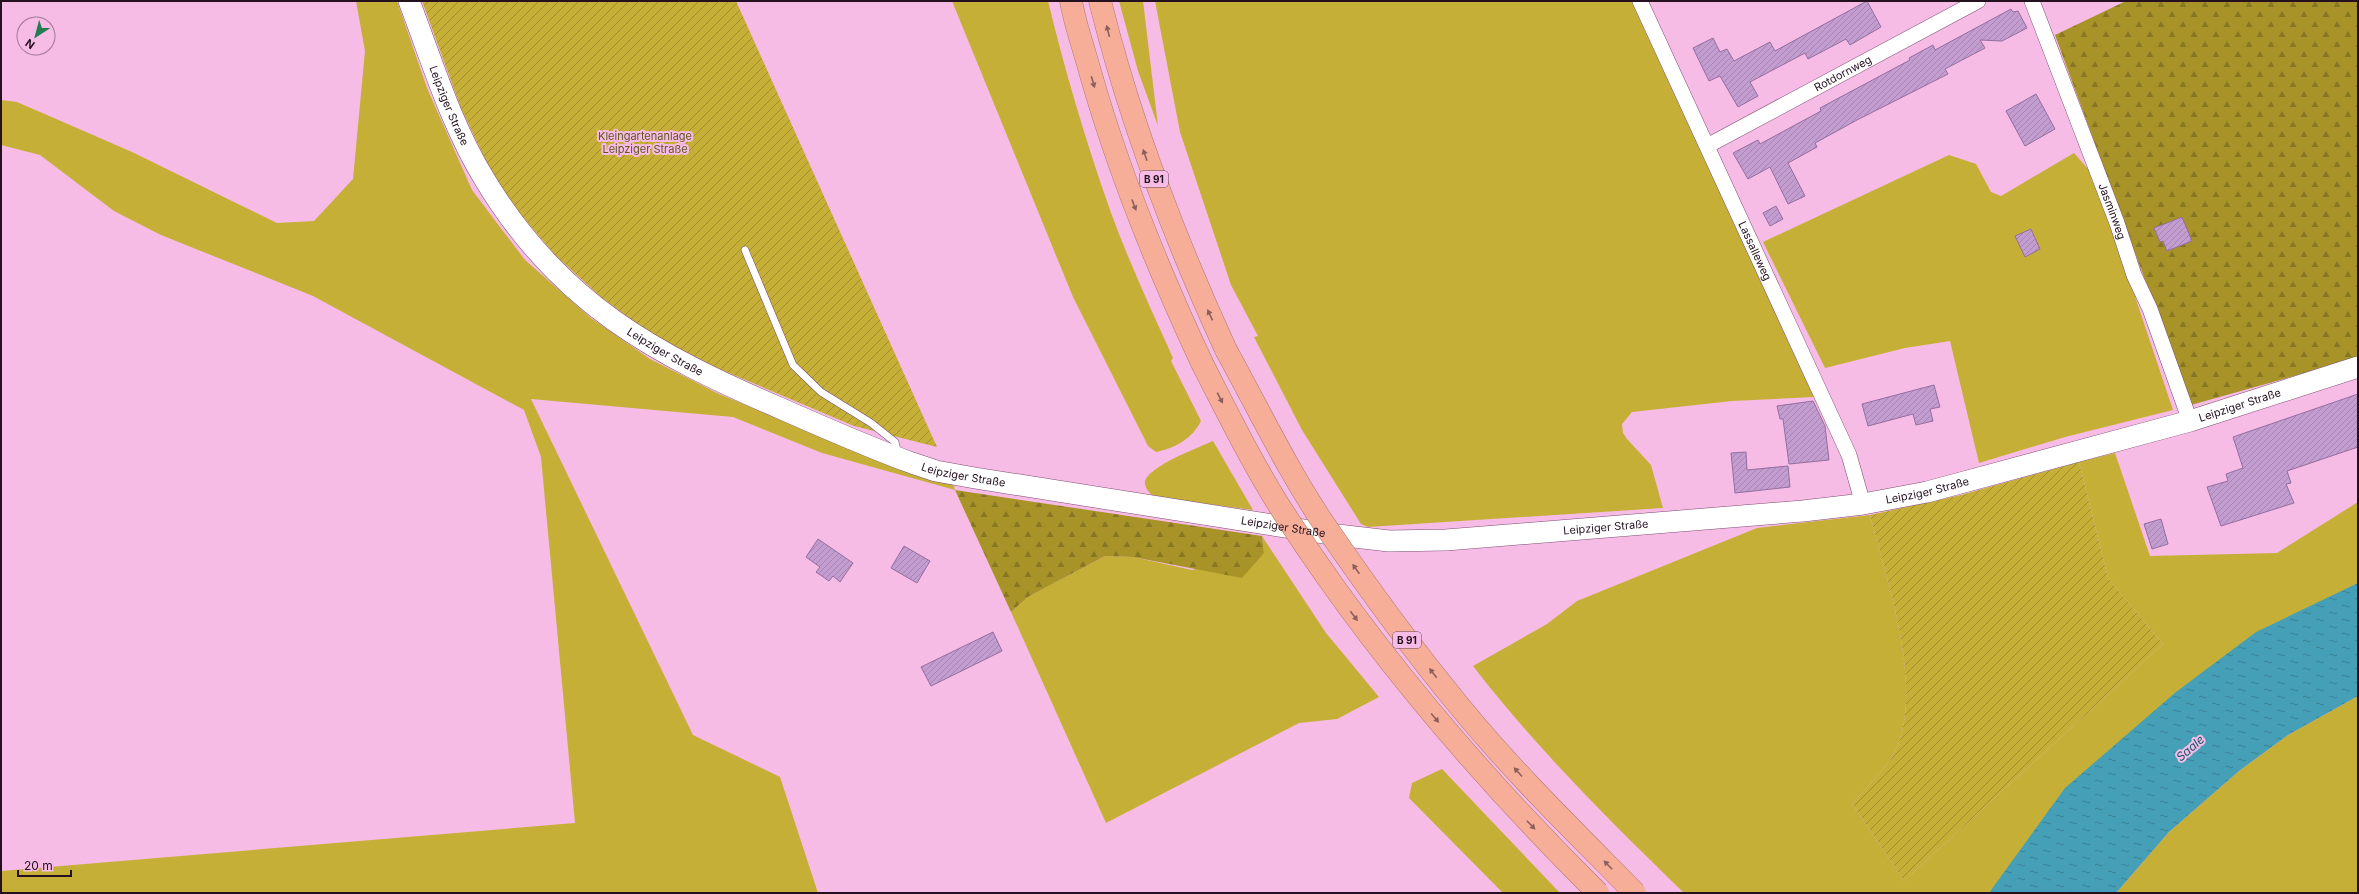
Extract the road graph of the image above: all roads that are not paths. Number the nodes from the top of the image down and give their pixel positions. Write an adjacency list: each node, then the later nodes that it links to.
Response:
1 (409, 1): 11 (street, Leipziger Straße)
2 (1100, 1): 14 (highway, B 91, one-way to 2, bridge)
3 (1640, 1): 7 (street, Lassalleweg)
4 (1978, 1): 7 (street, Rotdornweg)
5 (2032, 1): 10 (street, Jasminweg)
6 (1070, 2): 13 (highway, B 91, one-way to 13, bridge)
7 (1707, 146): 12 (street, Lassalleweg)
8 (745, 250): 11 (lane)
9 (2358, 367): 10 (street, Leipziger Straße)
10 (2190, 421): 12 (street, Leipziger Straße)
11 (899, 459): 12 (street, Leipziger Straße)
12 (1863, 504)
13 (1598, 893)
14 (1635, 893)

